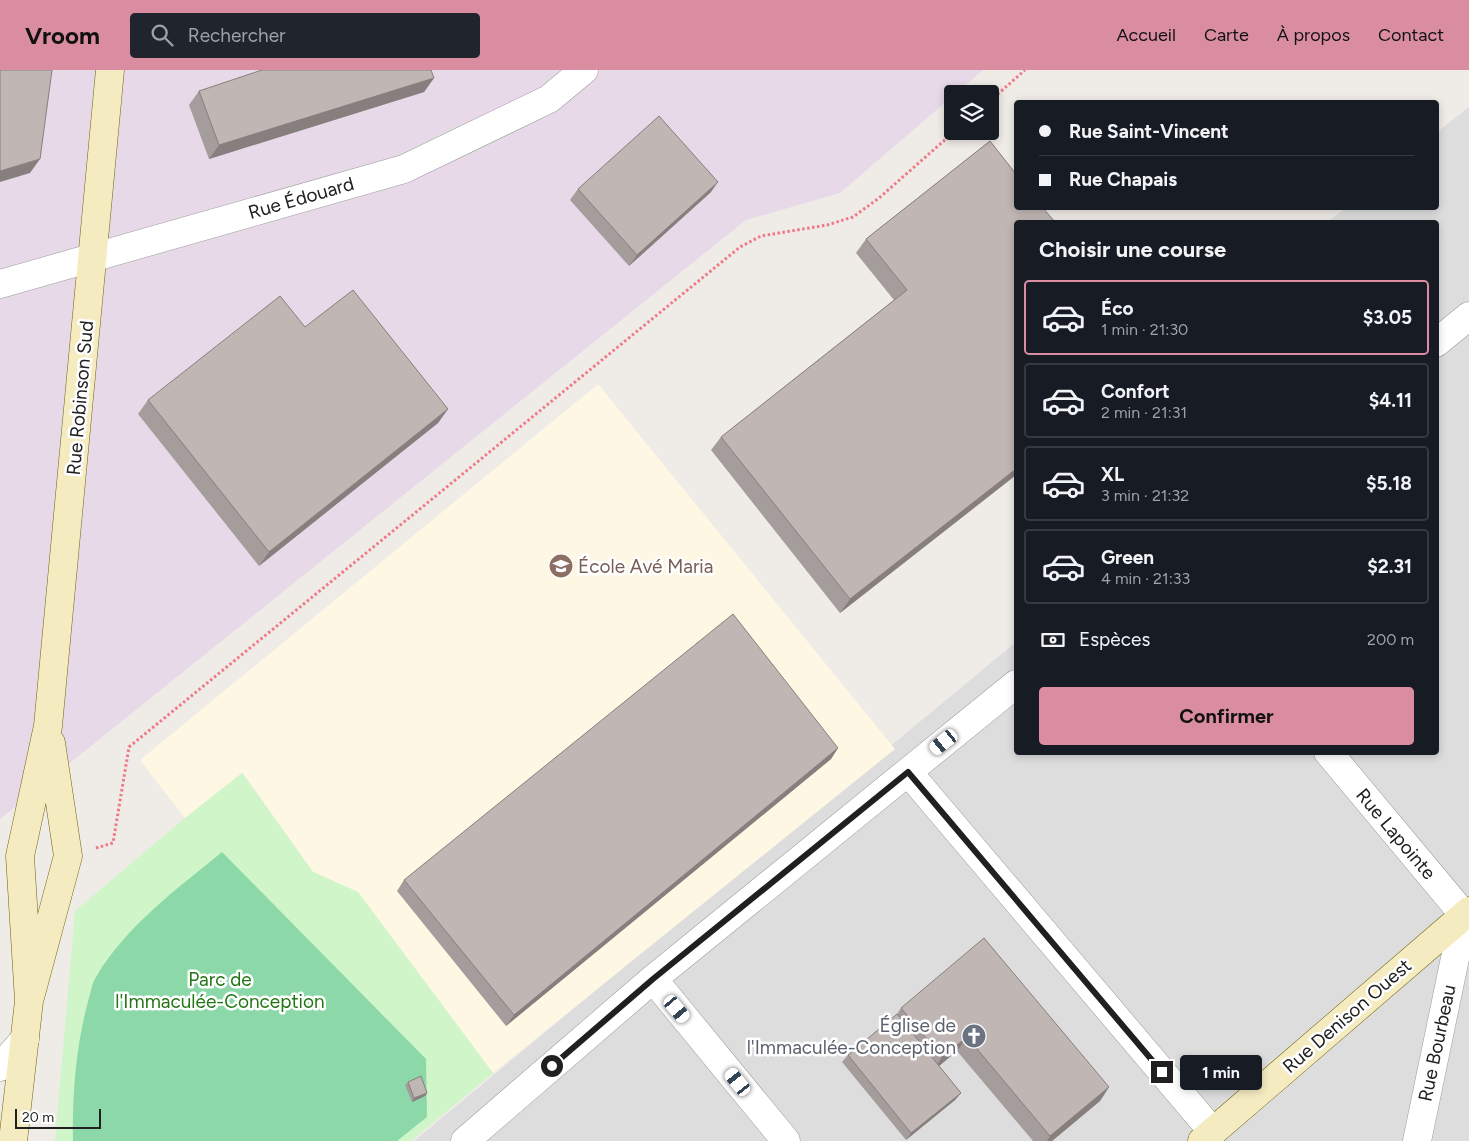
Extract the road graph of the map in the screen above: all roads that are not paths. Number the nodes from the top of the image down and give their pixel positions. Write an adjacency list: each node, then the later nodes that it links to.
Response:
1 (110, 70): 3 (street, Rue Robinson Sud)
2 (584, 70): 3 (street, Rue Édouard)
3 (93, 256): 4 (street, Rue Édouard); 8 (street, Rue Robinson Sud)
4 (0, 284)
5 (1469, 316): 6 (street)
6 (1439, 341)
7 (1014, 686): 10 (street)
8 (48, 726): 13 (street, Rue Robinson Sud); 13 (street, Rue Robinson Sud)
9 (1331, 755): 11 (street, Rue Lapointe)
10 (908, 772): 12 (street); 16 (street)
11 (1466, 913): 16 (street, Rue Denison Ouest); 20 (street, Rue Bourbeau)
12 (653, 979): 18 (street); 19 (street)
13 (29, 1001): 14 (street, Rue Robinson Sud)
14 (12, 1040): 15 (street); 17 (street, Rue Robinson Sud)
15 (0, 1067)
16 (1207, 1136)
17 (13, 1141)
18 (465, 1141)
19 (786, 1141)
20 (1417, 1141)

